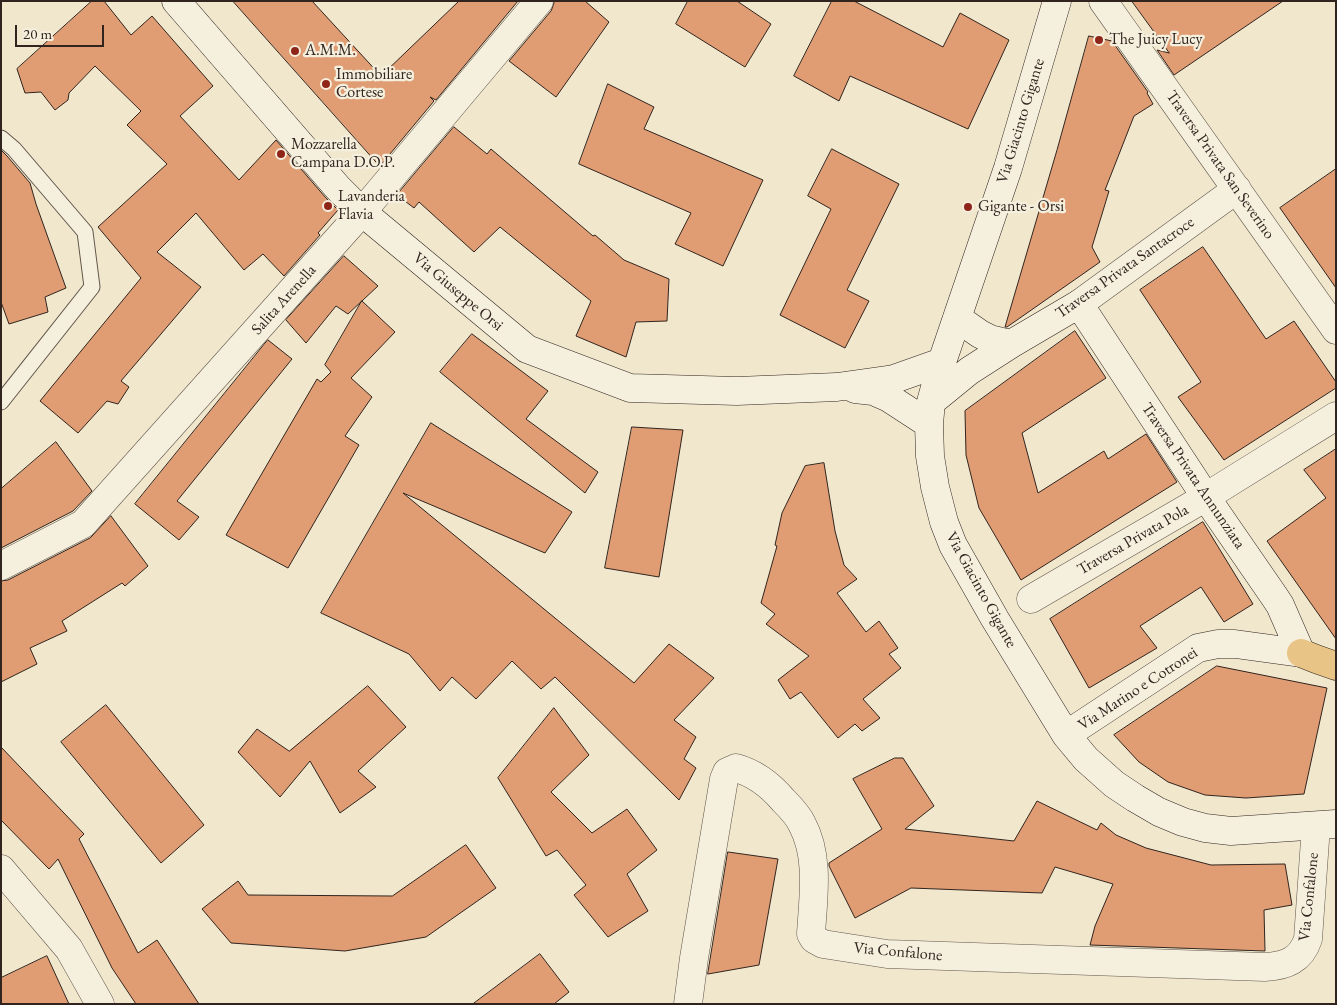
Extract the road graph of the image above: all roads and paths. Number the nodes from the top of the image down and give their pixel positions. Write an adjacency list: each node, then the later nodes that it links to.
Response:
1 (176, 1): 7 (main road, Via Giuseppe Orsi)
2 (539, 1): 7 (main road, Salita Arenella)
3 (1057, 1): 9 (main road, Via Giacinto Gigante)
4 (1103, 1): 6 (main road, Traversa Privata San Severino)
5 (1, 138): 14 (lane)
6 (1237, 190): 8 (main road, Traversa Privata Santacroce); 10 (main road, Traversa Privata San Severino)
7 (362, 212): 13 (main road, Via Giuseppe Orsi); 18 (main road, Salita Arenella)
8 (1079, 304): 11 (main road, Traversa Privata Santacroce); 17 (main road, Traversa Privata Annunziata)
9 (956, 318): 11 (main road); 12 (main road, Via Giacinto Gigante)
10 (1336, 330)
11 (1011, 344): 15 (main road, Traversa Privata Santacroce)
12 (942, 362): 13 (main road, Via Giuseppe Orsi); 15 (main road, Via Giacinto Gigante)
13 (837, 387): 15 (main road, Via Giuseppe Orsi)
14 (1, 402)
15 (930, 413): 24 (main road, Via Giacinto Gigante)
16 (1336, 416): 17 (main road, Traversa Privata Pola)
17 (1205, 496): 19 (main road, Traversa Privata Annunziata); 20 (main road, Traversa Privata Pola)
18 (1, 566)
19 (1274, 596): 21 (main road); 22 (main road, Traversa Privata Annunziata)
20 (1031, 599)
21 (1242, 645): 22 (main road, Via Marino e Cotronei); 24 (main road, Via Marino e Cotronei)
22 (1302, 653): 23 (highway)
23 (1336, 666)
24 (1066, 735): 25 (main road, Via Giacinto Gigante)
25 (1326, 825): 28 (main road, Via Confalone)
26 (1, 869): 27 (main road)
27 (100, 1004)
28 (688, 1004)

